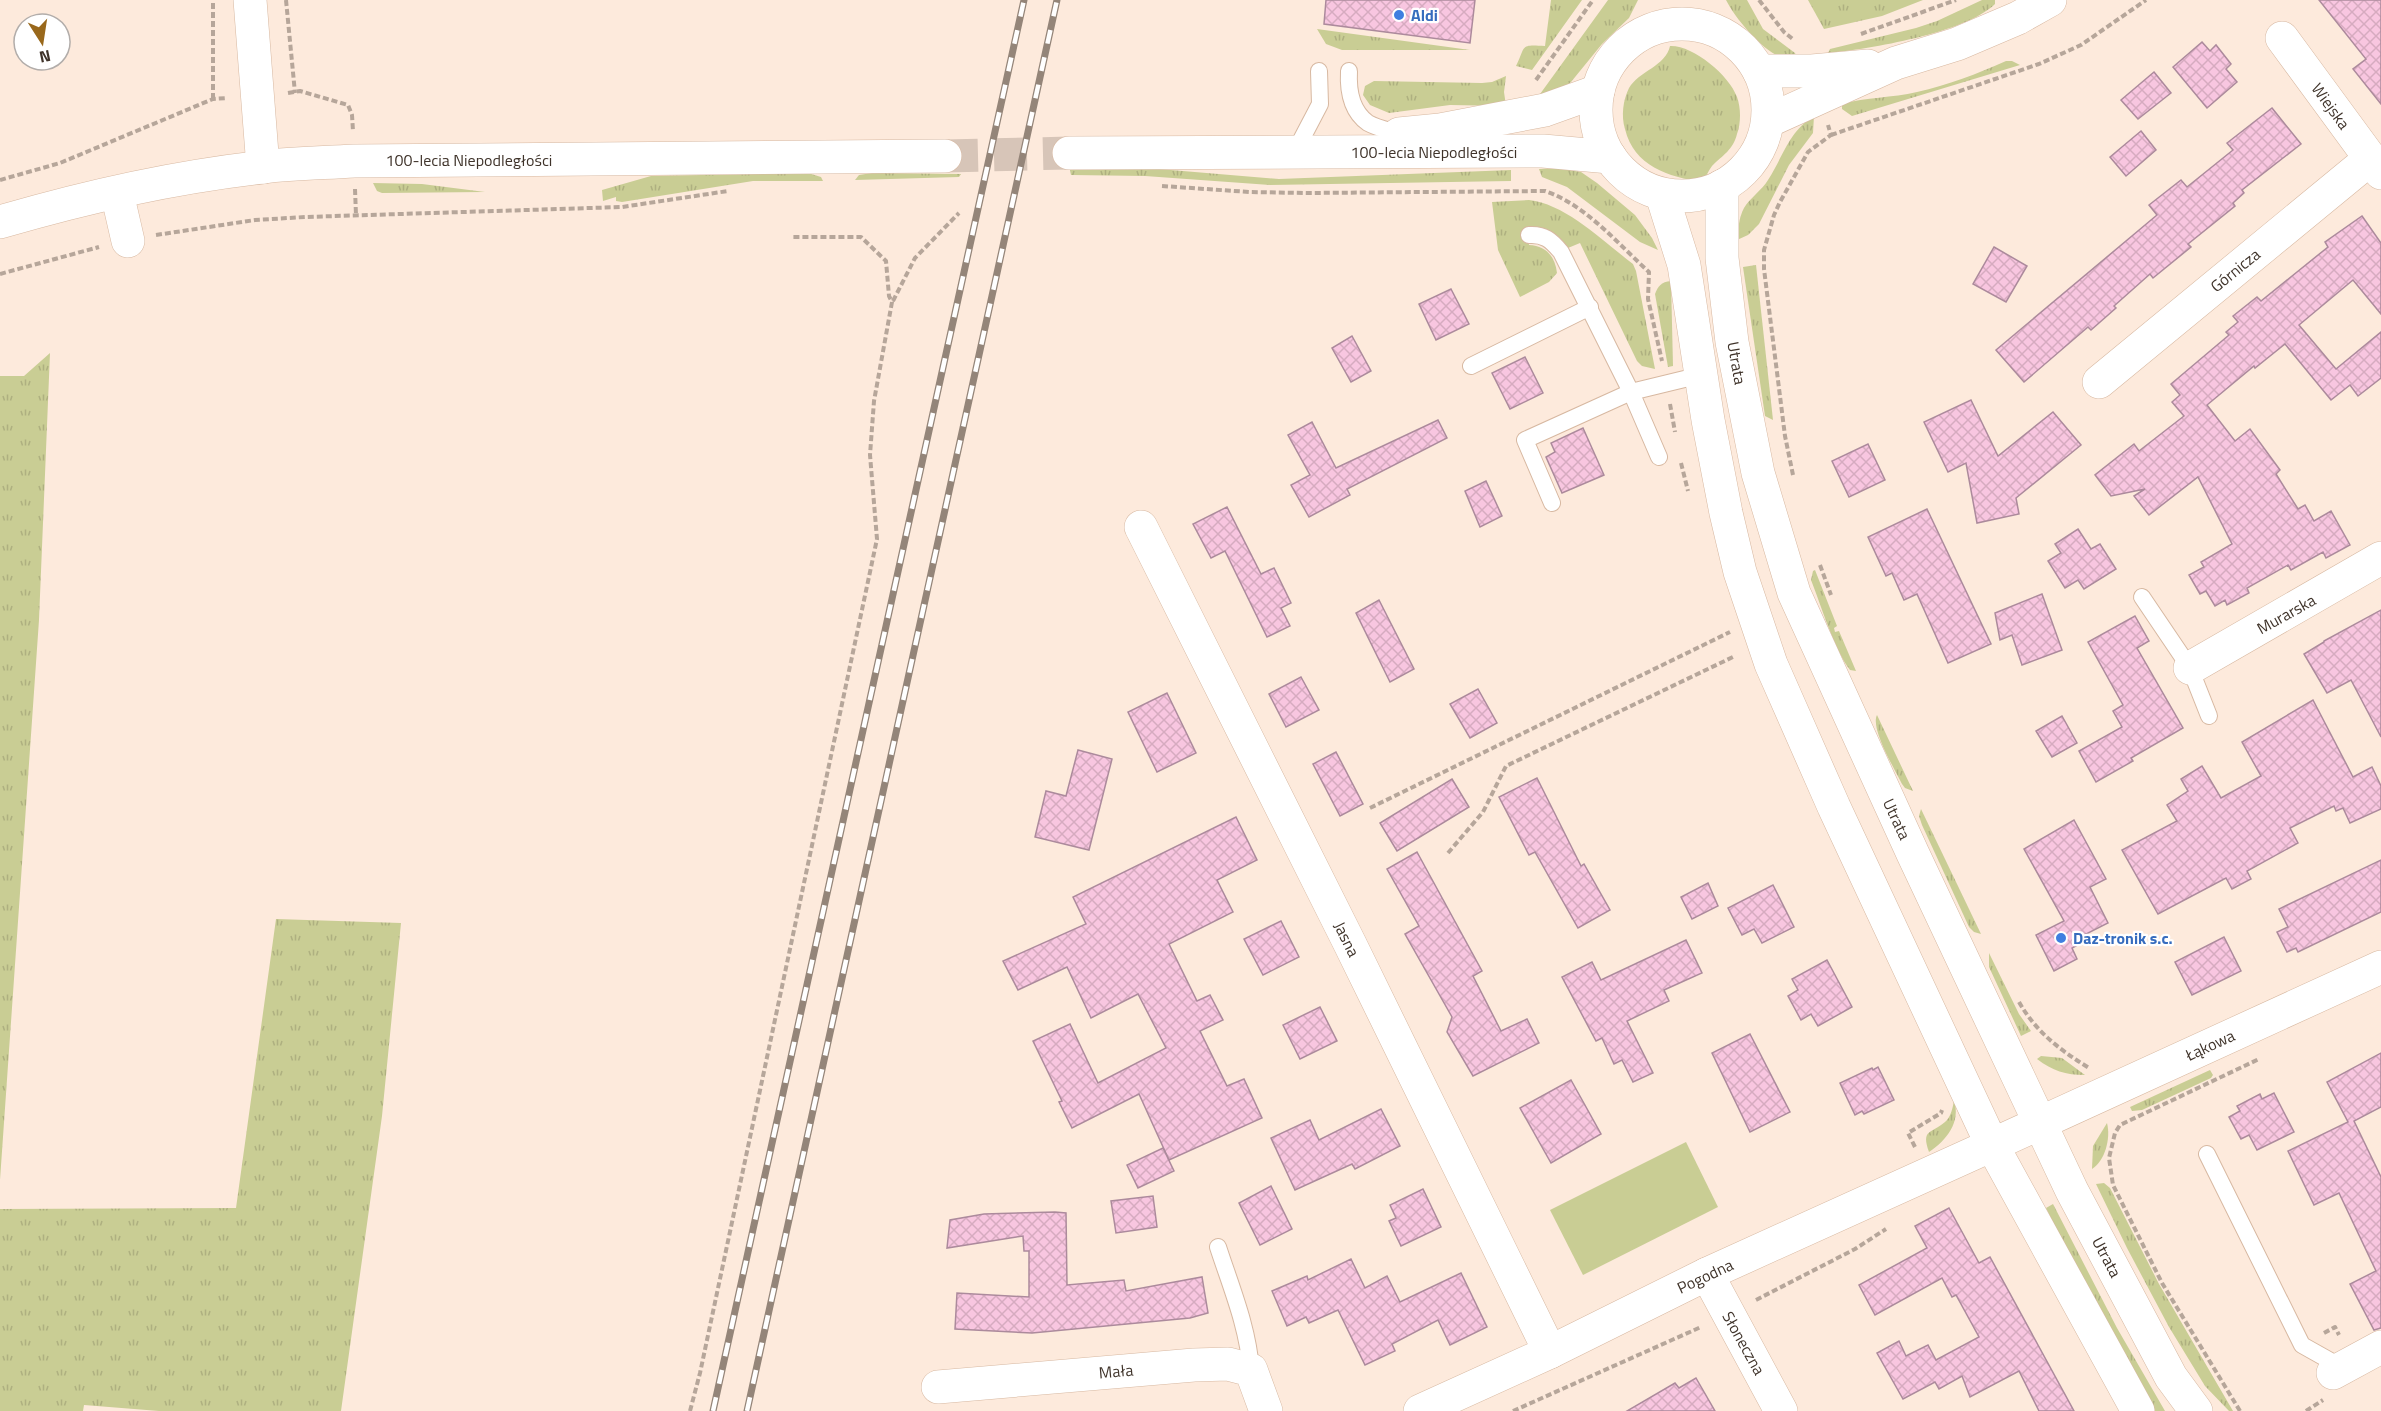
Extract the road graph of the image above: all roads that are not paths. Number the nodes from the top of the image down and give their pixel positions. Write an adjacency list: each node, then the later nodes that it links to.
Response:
1 (250, 0): 19 (main road)
2 (2050, 0): 9 (main road)
3 (1654, 14): 4 (main road); 10 (main road)
4 (1704, 14): 8 (main road)
5 (2282, 38): 18 (main road, Wiejska)
6 (1319, 71): 13 (lane)
7 (1349, 71): 12 (lane)
8 (1759, 71): 9 (main road); 11 (main road)
9 (1815, 84): 11 (main road)
10 (1598, 91): 12 (main road, 100-lecia Niepodległości); 17 (main road)
11 (1768, 121): 20 (main road)
12 (1400, 134): 13 (main road, 100-lecia Niepodległości)
13 (1298, 146): 14 (main road, 100-lecia Niepodległości)
14 (1257, 151): 15 (main road, 100-lecia Niepodległości); 17 (main road, 100-lecia Niepodległości)
15 (1070, 153)
16 (945, 156): 19 (main road, 100-lecia Niepodległości)
17 (1610, 157): 22 (main road)
18 (2375, 166): 29 (main road, Górnicza)
19 (263, 167): 21 (main road, 100-lecia Niepodległości)
20 (1722, 186): 22 (main road); 39 (main road, Utrata)
21 (117, 193): 23 (main road, 100-lecia Niepodległości); 25 (main road)
22 (1662, 195): 28 (main road)
23 (0, 222)
24 (1529, 235): 26 (lane)
25 (128, 240)
26 (1590, 307): 27 (lane); 30 (lane)
27 (1471, 366)
28 (1701, 375): 30 (lane); 40 (main road)
29 (2099, 382)
30 (1631, 392): 31 (lane); 32 (lane)
31 (1659, 457)
32 (1552, 503)
33 (1141, 527): 45 (main road, Jasna)
34 (2381, 558): 36 (main road, Murarska)
35 (2142, 597): 36 (lane)
36 (2190, 668): 37 (lane)
37 (2209, 716)
38 (2381, 967): 39 (main road, Łąkowa)
39 (2040, 1124): 40 (main road, Łąkowa); 53 (main road, Utrata)
40 (1992, 1146): 43 (main road, Pogodna); 52 (main road)
41 (2207, 1154): 47 (lane)
42 (1218, 1247): 46 (lane)
43 (1707, 1274): 45 (main road, Pogodna); 51 (main road, Słoneczna)
44 (2381, 1347): 47 (main road)
45 (1550, 1352): 50 (main road, Pogodna)
46 (1251, 1370): 48 (main road, Mała); 49 (main road)
47 (2338, 1371)
48 (938, 1387)
49 (1266, 1411)
50 (1420, 1411)
51 (1781, 1411)
52 (2138, 1411)
53 (2196, 1411)

